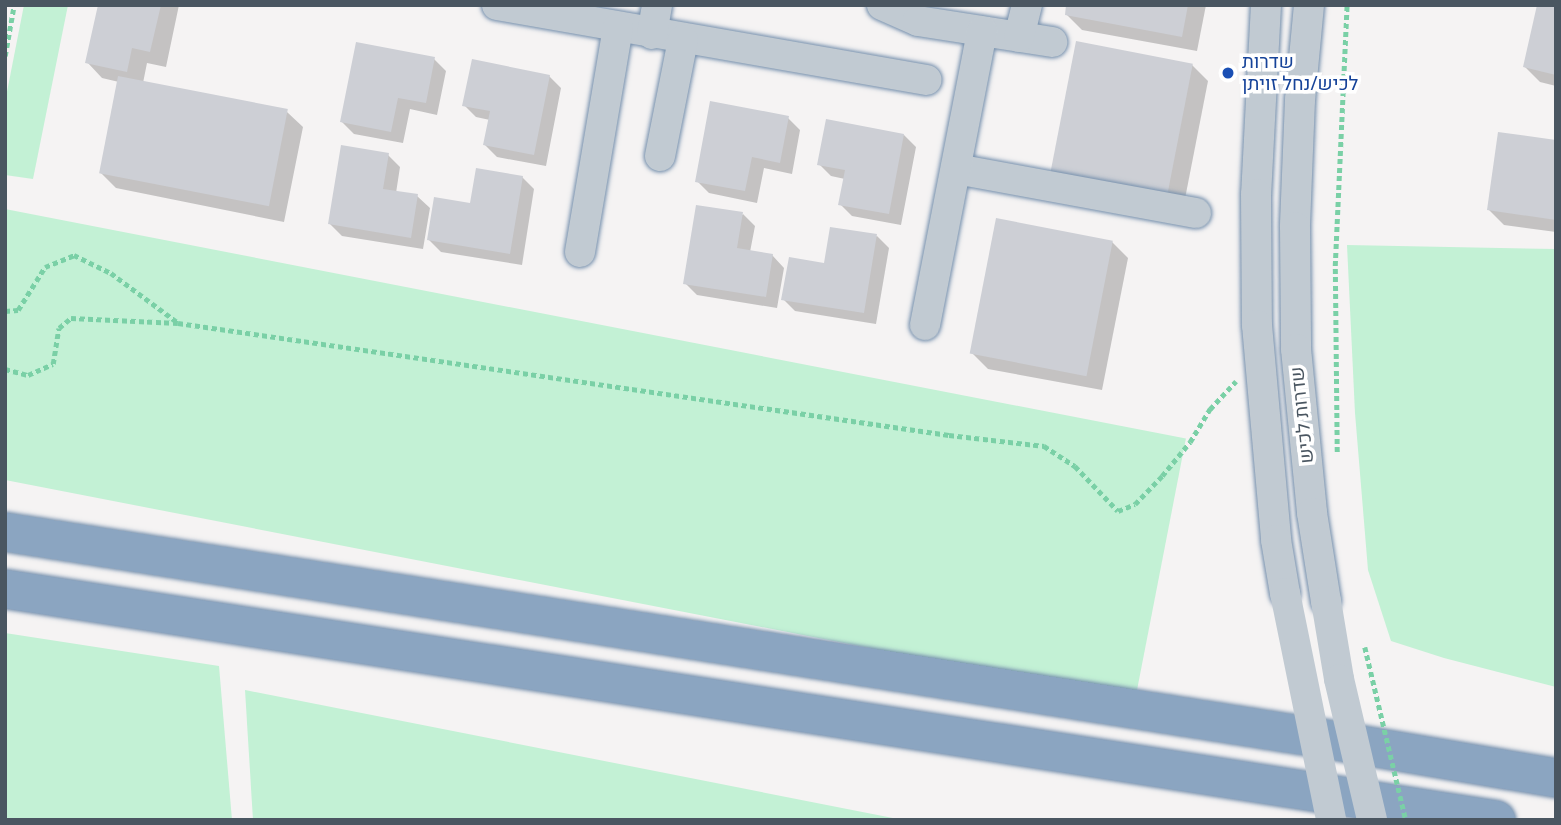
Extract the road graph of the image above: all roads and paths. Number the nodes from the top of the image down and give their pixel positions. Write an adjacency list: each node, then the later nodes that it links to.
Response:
1 (14, 5): 14 (path)
2 (497, 5): 9 (street)
3 (882, 5): 10 (street)
4 (1027, 5): 11 (street)
5 (1266, 5): 23 (street, שדרות לכיש)
6 (1309, 5): 31 (street, שדרות לכיש, bridge)
7 (1347, 5): 25 (path)
8 (654, 20): 9 (street); 12 (street)
9 (618, 28): 19 (street)
10 (982, 31): 11 (street); 17 (street)
11 (1019, 37): 13 (street)
12 (683, 40): 15 (street); 16 (street)
13 (1052, 43)
14 (5, 56)
15 (926, 80)
16 (660, 156)
17 (956, 169): 18 (street); 22 (street)
18 (1196, 213)
19 (580, 252)
20 (5, 311): 21 (path)
21 (178, 323): 23 (path); 24 (path)
22 (925, 326)
23 (1260, 365): 30 (street, שדרות לכיש, bridge)
24 (5, 369)
25 (1337, 458)
26 (5, 532): 29 (highway)
27 (5, 589): 33 (highway)
28 (1364, 643): 32 (path, bridge)
29 (1556, 778)
30 (1331, 820)
31 (1372, 820)
32 (1406, 820)
33 (1496, 820)

